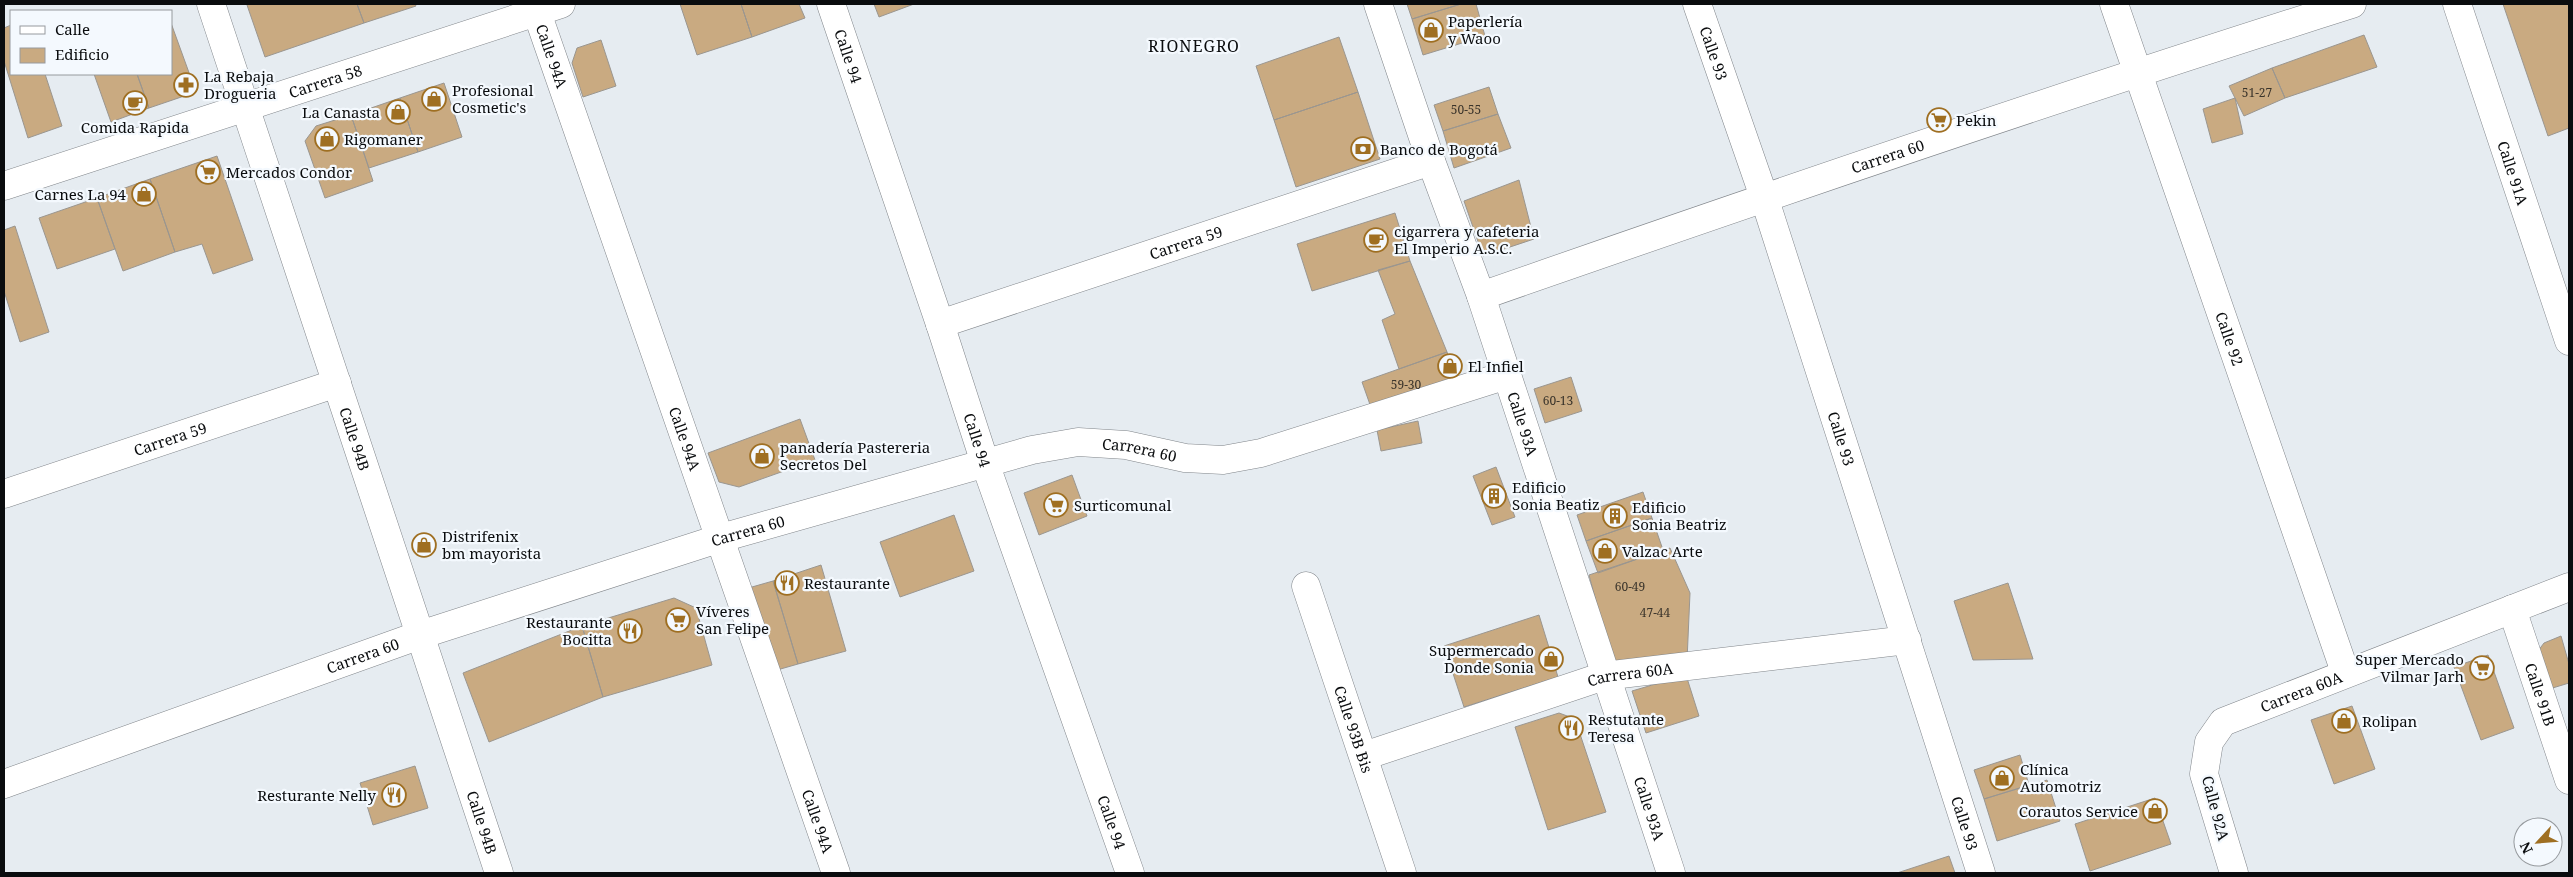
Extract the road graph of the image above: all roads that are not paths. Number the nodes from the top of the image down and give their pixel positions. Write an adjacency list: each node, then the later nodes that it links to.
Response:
1 (211, 4): 10 (street, Calle 94B)
2 (831, 4): 15 (street, Calle 94)
3 (1378, 4): 11 (street, Calle 93A)
4 (1697, 4): 13 (street, Calle 93)
5 (2114, 4): 9 (street, Calle 92)
6 (2352, 4): 9 (street, Carrera 60)
7 (2457, 4): 16 (street, Calle 91A)
8 (544, 6): 10 (street, Carrera 58); 21 (street, Calle 94A)
9 (2138, 72): 13 (street, Carrera 60); 27 (street, Calle 92)
10 (245, 106): 12 (street, Carrera 58); 18 (street, Calle 94B)
11 (1431, 161): 14 (street, Calle 93A); 15 (street, Carrera 59)
12 (4, 186)
13 (1764, 197): 14 (street, Carrera 60); 26 (street, Calle 93)
14 (1481, 296): 17 (street, Calle 93A)
15 (940, 324): 19 (street, Calle 94)
16 (2569, 341)
17 (1507, 375): 19 (street, Carrera 60); 28 (street, Calle 93A)
18 (337, 383): 20 (street, Carrera 59); 25 (street, Calle 94B)
19 (985, 463): 21 (street, Carrera 60); 35 (street, Calle 94)
20 (4, 494)
21 (721, 538): 25 (street, Carrera 60); 34 (street, Calle 94A)
22 (1306, 586): 30 (street, Calle 93B Bis)
23 (2569, 587): 24 (street, Carrera 60A)
24 (2512, 609): 27 (street, Carrera 60A); 31 (street, Calle 91B)
25 (420, 635): 32 (street, Carrera 60); 33 (street, Calle 94B)
26 (1906, 640): 28 (street, Carrera 60A); 38 (street, Calle 93)
27 (2344, 672): 29 (street, Carrera 60A)
28 (1604, 676): 30 (street, Carrera 60A); 37 (street, Calle 93A)
29 (2209, 742): 39 (street, Calle 92A)
30 (1364, 756): 36 (street, Calle 93B Bis)
31 (2569, 780)
32 (4, 784)
33 (499, 873)
34 (836, 873)
35 (1130, 873)
36 (1402, 873)
37 (1671, 873)
38 (1981, 873)
39 (2234, 873)

